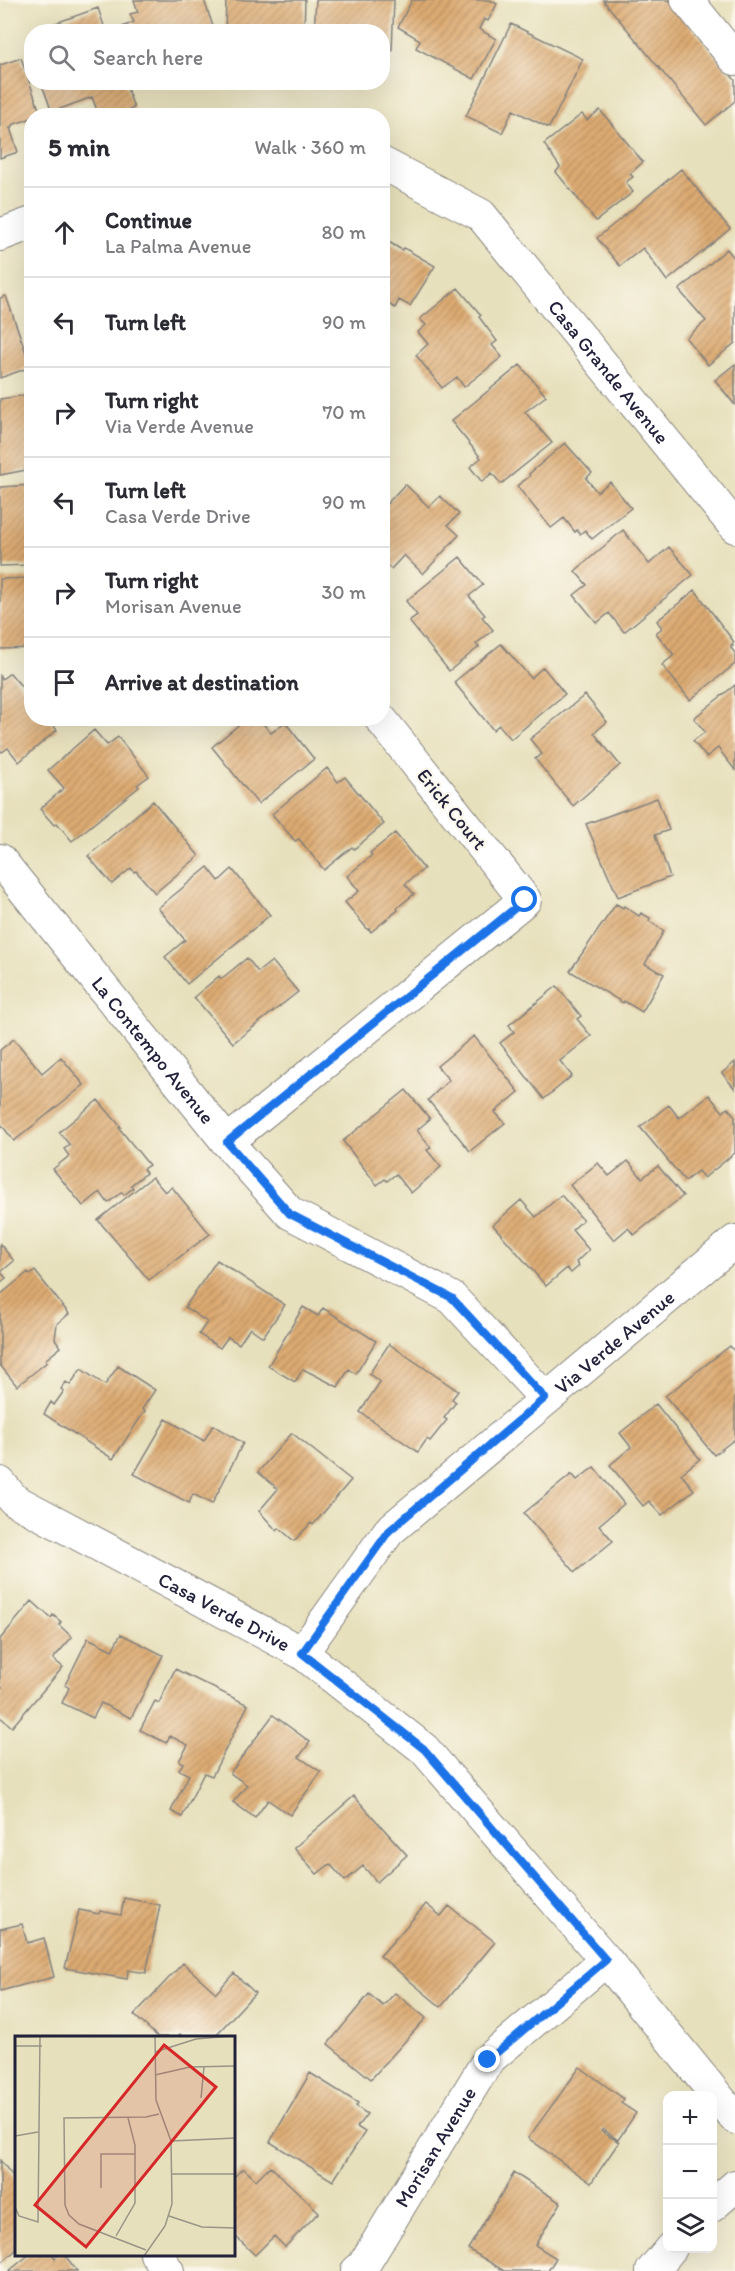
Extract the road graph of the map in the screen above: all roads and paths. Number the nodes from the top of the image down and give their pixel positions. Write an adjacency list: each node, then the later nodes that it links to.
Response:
1 (687, 0): 2 (street)
2 (735, 59)
3 (390, 167): 6 (street, Casa Grande Avenue)
4 (24, 226): 5 (street)
5 (0, 235)
6 (735, 527)
7 (386, 726): 9 (street, Erick Court)
8 (0, 860): 9 (street, La Contempo Avenue)
9 (227, 1142): 11 (street, La Contempo Avenue)
10 (735, 1241): 11 (street, Via Verde Avenue)
11 (545, 1398): 13 (street, Via Verde Avenue)
12 (5, 1500): 13 (street, Casa Verde Drive)
13 (302, 1653): 14 (street, Casa Verde Drive)
14 (606, 1960): 15 (street, Casa Verde Drive); 21 (street, Morisan Avenue)
15 (735, 2118)
16 (735, 2186): 17 (street)
17 (717, 2202)
18 (667, 2253): 22 (street)
19 (157, 2256): 20 (street)
20 (168, 2271)
21 (357, 2271)
22 (652, 2271)

